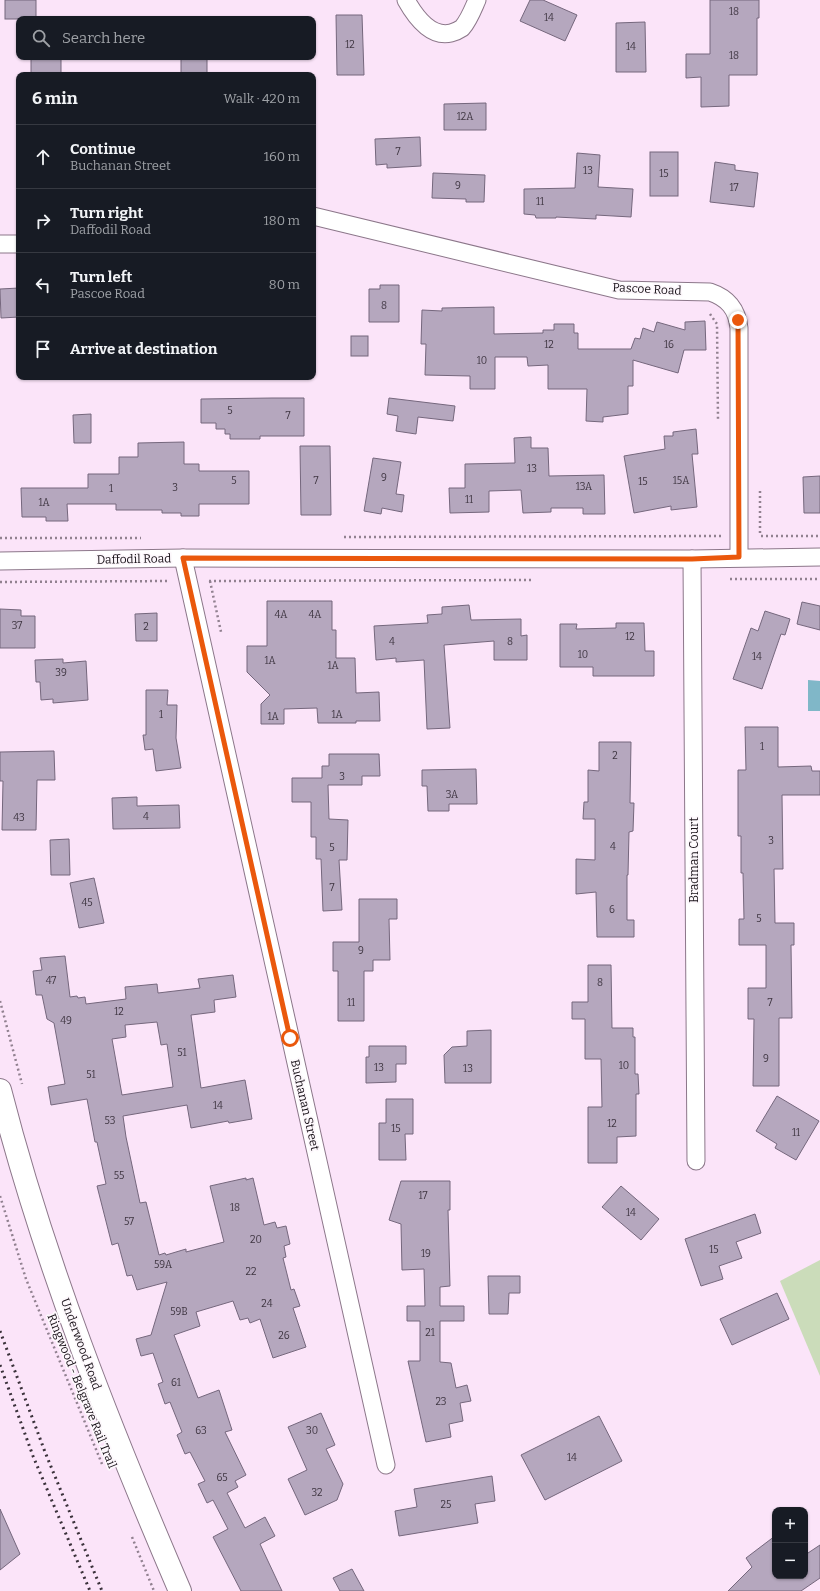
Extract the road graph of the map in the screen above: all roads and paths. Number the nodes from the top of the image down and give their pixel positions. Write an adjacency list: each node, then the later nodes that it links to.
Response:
1 (406, 0): 2 (street)
2 (477, 0)
3 (316, 217): 14 (street, Pascoe Road)
4 (0, 244): 5 (street)
5 (16, 244)
6 (708, 312): 7 (path)
7 (718, 426)
8 (719, 529): 13 (path)
9 (760, 536): 10 (path)
10 (820, 536)
11 (0, 538): 12 (path)
12 (147, 538)
13 (340, 538)
14 (739, 557): 15 (street, Daffodil Road); 17 (street, Daffodil Road)
15 (820, 557)
16 (183, 558): 17 (street, Daffodil Road); 18 (street, Daffodil Road); 30 (street, Buchanan Street)
17 (692, 559): 28 (street, Bradman Court)
18 (0, 561)
19 (722, 579): 20 (path)
20 (820, 579)
21 (542, 580): 24 (path)
22 (171, 581): 23 (path)
23 (0, 582)
24 (210, 582)
25 (0, 1001): 26 (path)
26 (23, 1087)
27 (0, 1090): 34 (main road, Underwood Road)
28 (696, 1161)
29 (0, 1196): 31 (path, Ringwood - Belgrave Rail Trail)
30 (386, 1465)
31 (103, 1468)
32 (130, 1533): 33 (path)
33 (154, 1591)
34 (180, 1591)

